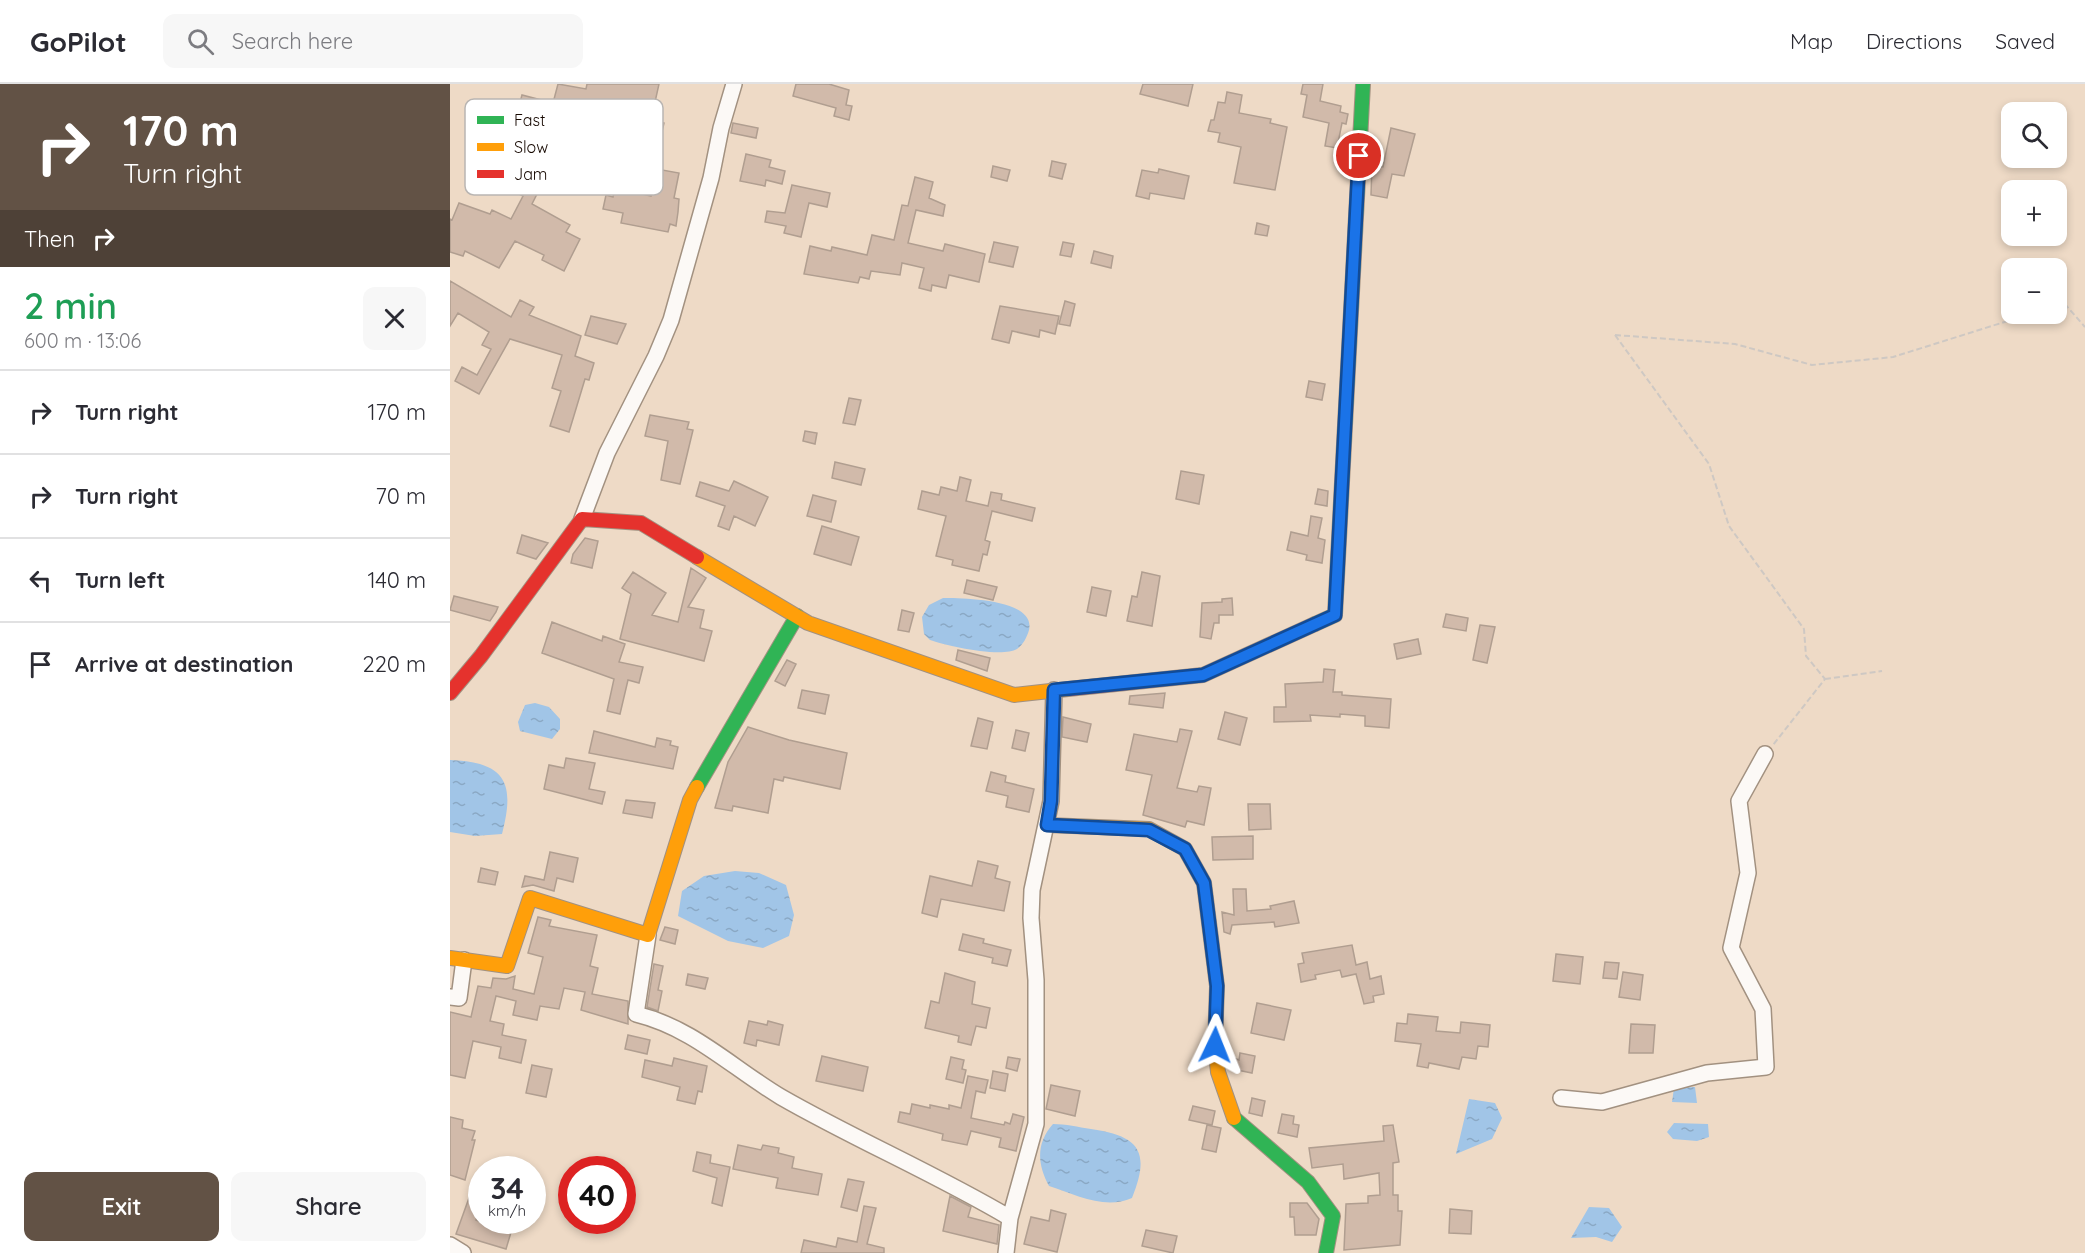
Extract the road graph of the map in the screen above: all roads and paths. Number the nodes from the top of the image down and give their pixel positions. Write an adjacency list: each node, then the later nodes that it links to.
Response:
1 (734, 84): 6 (street)
2 (1363, 84): 10 (street)
3 (2067, 306): 5 (path)
4 (2001, 323): 9 (path)
5 (2085, 327)
6 (582, 519): 7 (street); 11 (street)
7 (797, 616): 10 (street); 14 (street)
8 (1882, 671): 9 (path)
9 (1825, 679): 12 (path)
10 (1054, 690): 13 (street)
11 (450, 693)
12 (1766, 754): 17 (street)
13 (1047, 825): 18 (street); 22 (street)
14 (648, 935): 15 (street); 18 (street)
15 (457, 959): 16 (street)
16 (450, 997)
17 (1562, 1098)
18 (1010, 1218): 21 (street)
19 (450, 1245): 20 (street)
20 (463, 1253)
21 (1006, 1253)
22 (1326, 1253)

